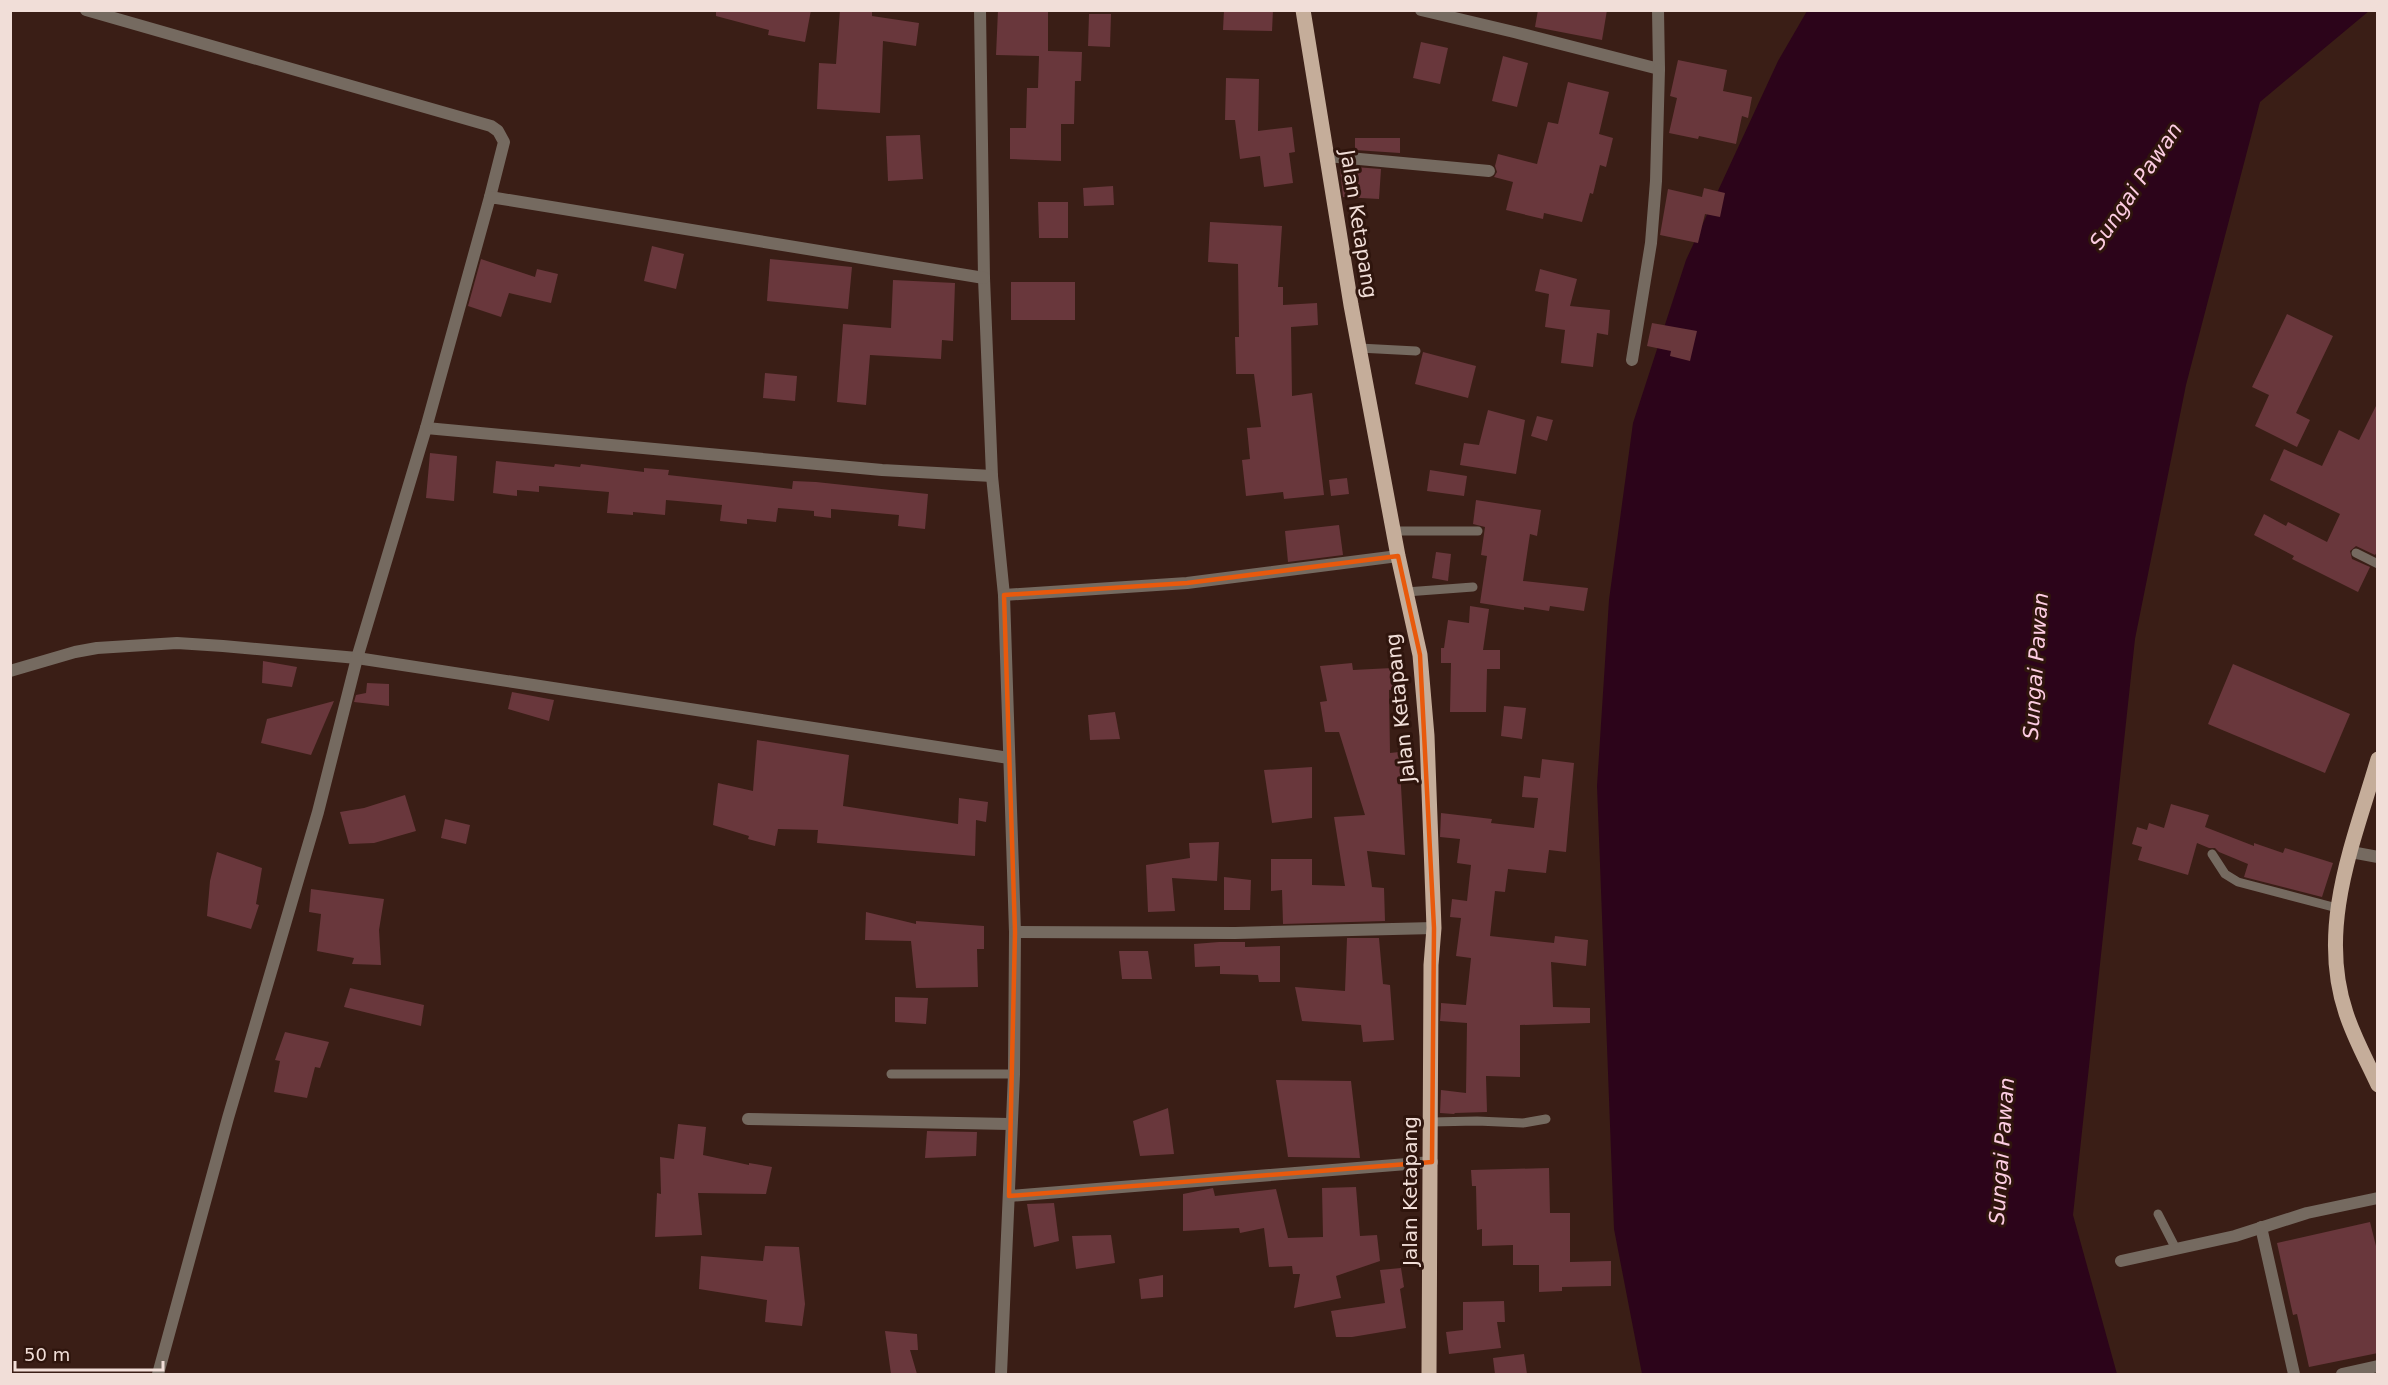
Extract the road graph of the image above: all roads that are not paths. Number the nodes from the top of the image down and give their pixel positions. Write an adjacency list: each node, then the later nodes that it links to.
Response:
1 (86, 10): 9 (street)
2 (980, 10): 10 (street)
3 (1303, 10): 7 (main road, Jalan Ketapang)
4 (1420, 10): 6 (street)
5 (1658, 10): 6 (street)
6 (1659, 69): 13 (street)
7 (1327, 156): 8 (street); 11 (main road, Jalan Ketapang)
8 (1488, 171)
9 (490, 197): 10 (street); 14 (street)
10 (984, 278): 15 (street)
11 (1359, 348): 12 (lane); 16 (main road, Jalan Ketapang)
12 (1416, 351)
13 (1632, 360)
14 (426, 428): 15 (street); 24 (street)
15 (992, 476): 23 (street)
16 (1394, 531): 17 (lane); 19 (main road, Jalan Ketapang)
17 (1478, 531)
18 (2356, 553): 20 (lane)
19 (1398, 556): 22 (main road, Jalan Ketapang); 23 (street)
20 (2378, 564)
21 (1473, 587): 22 (lane)
22 (1406, 592): 32 (main road, Jalan Ketapang)
23 (1004, 595): 26 (street)
24 (357, 658): 25 (street); 26 (street); 49 (street)
25 (10, 671)
26 (1009, 758): 33 (street)
27 (2378, 759): 28 (main road)
28 (2351, 852): 30 (street); 31 (main road)
29 (2212, 854): 31 (lane)
30 (2378, 857)
31 (2337, 908): 36 (main road)
32 (1434, 928): 33 (street); 39 (main road, Jalan Ketapang)
33 (1015, 932): 35 (street)
34 (891, 1074): 35 (lane)
35 (1014, 1074): 40 (street)
36 (2378, 1084)
37 (748, 1119): 40 (street)
38 (1546, 1119): 39 (lane)
39 (1431, 1122): 41 (main road, Jalan Ketapang)
40 (1010, 1124): 42 (street)
41 (1432, 1162): 42 (street); 51 (main road, Jalan Ketapang)
42 (1008, 1196): 50 (street)
43 (2378, 1197): 45 (street)
44 (2158, 1214): 46 (lane)
45 (2261, 1227): 46 (street); 52 (street)
46 (2176, 1249): 47 (street)
47 (2121, 1262)
48 (2378, 1366): 53 (street)
49 (158, 1374)
50 (1001, 1374)
51 (1429, 1374)
52 (2294, 1374)
53 (2342, 1374)

